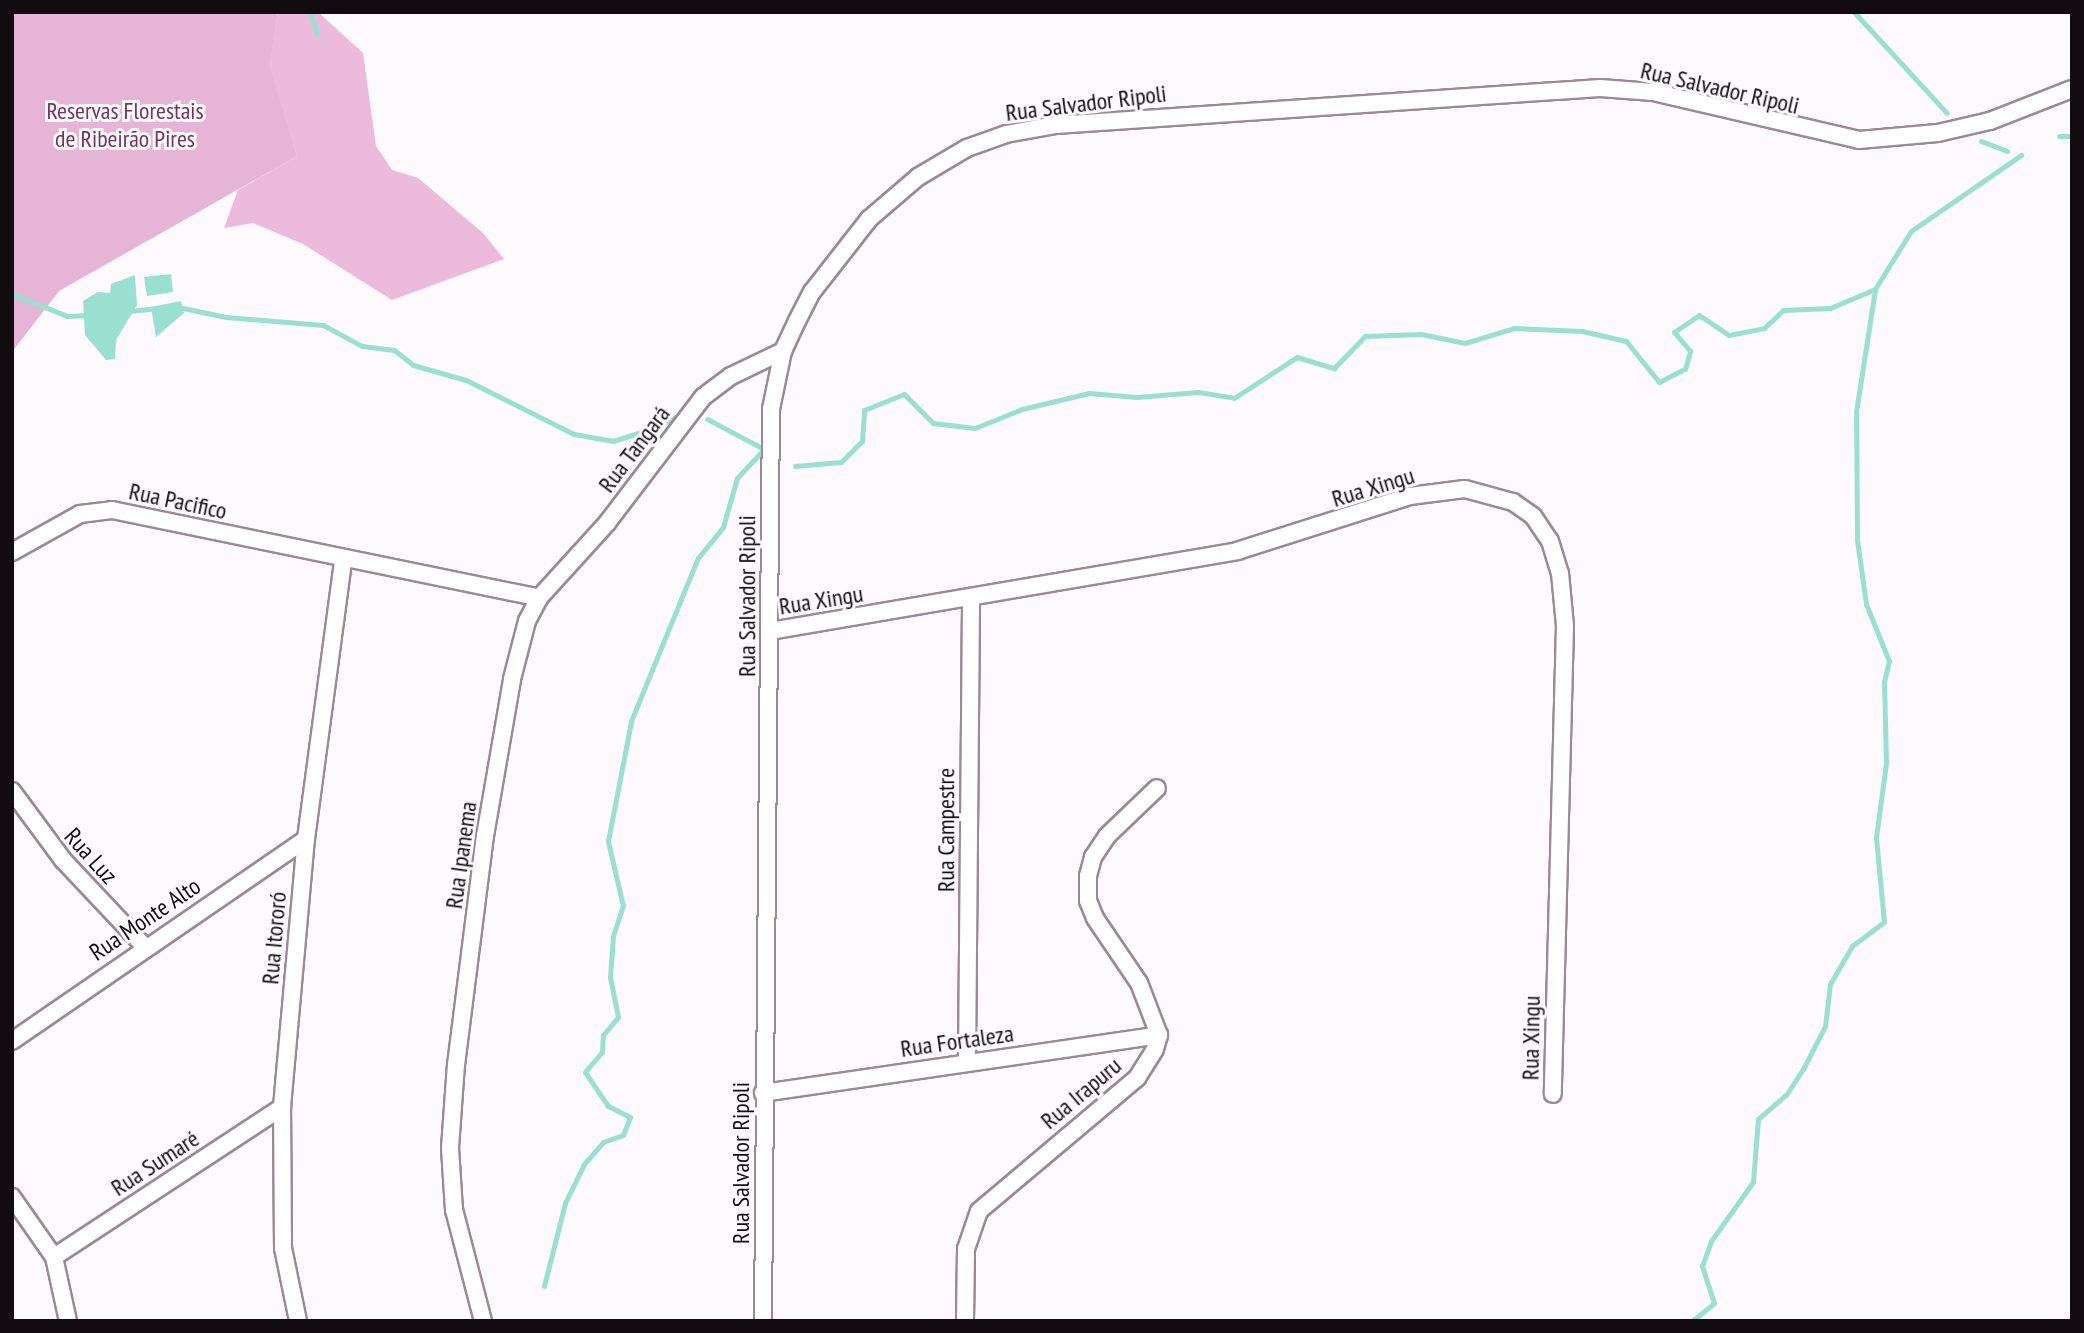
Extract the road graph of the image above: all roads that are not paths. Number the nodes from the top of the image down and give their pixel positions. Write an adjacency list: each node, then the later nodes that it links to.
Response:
1 (2072, 89): 2 (street, Rua Salvador Ripoli)
2 (783, 351): 5 (street, Rua Tangará); 7 (street, Rua Salvador Ripoli)
3 (12, 552): 4 (street, Rua Pacifico)
4 (342, 561): 5 (street); 10 (street, Rua Itororó)
5 (540, 598): 22 (street, Rua Ipanema)
6 (971, 598): 7 (street, Rua Xingu); 14 (street, Rua Campestre); 16 (street, Rua Xingu)
7 (770, 631): 15 (street, Rua Salvador Ripoli)
8 (1157, 788): 12 (street)
9 (12, 791): 11 (street, Rua Luz)
10 (306, 839): 11 (street, Rua Monte Alto); 17 (street, Rua Itororó)
11 (144, 946): 13 (street, Rua Monte Alto)
12 (1158, 1035): 14 (street, Rua Fortaleza); 24 (street, Rua Irapuru)
13 (12, 1041)
14 (967, 1063): 15 (street, Rua Fortaleza)
15 (763, 1093): 23 (street, Rua Salvador Ripoli)
16 (1553, 1094)
17 (282, 1107): 19 (street, Rua Sumaré); 21 (street, Rua Itororó)
18 (12, 1197): 19 (street)
19 (54, 1257): 20 (street)
20 (68, 1321)
21 (298, 1321)
22 (483, 1321)
23 (763, 1321)
24 (965, 1321)

